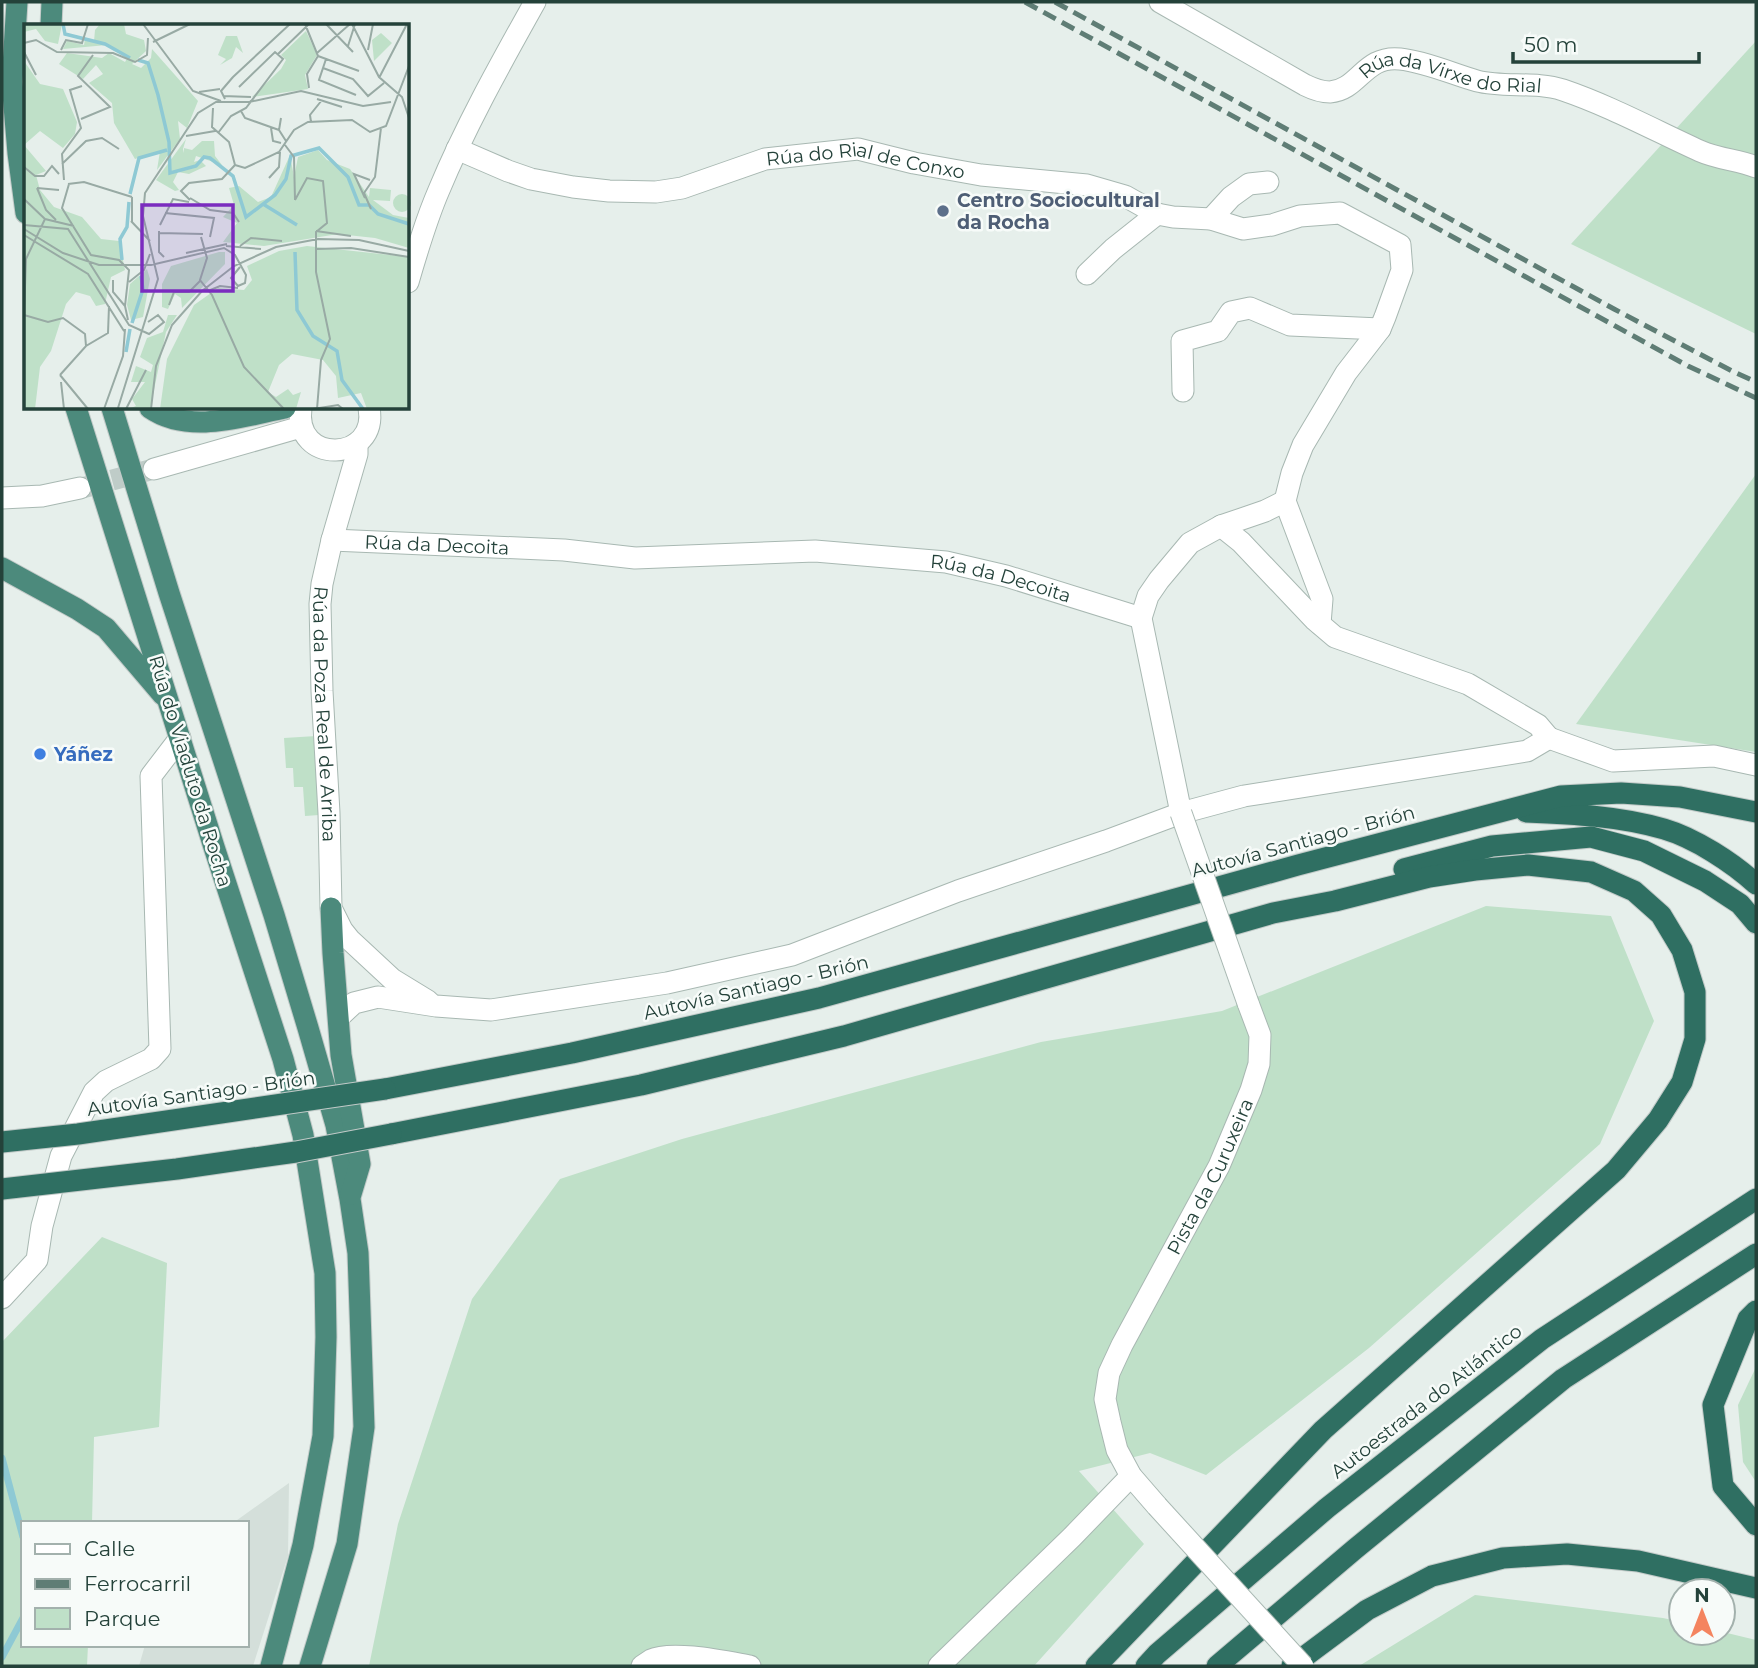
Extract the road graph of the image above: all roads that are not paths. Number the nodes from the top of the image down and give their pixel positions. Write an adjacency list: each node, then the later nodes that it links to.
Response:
1 (18, 2): 9 (highway)
2 (52, 2): 5 (highway)
3 (535, 2): 6 (street)
4 (1160, 2): 7 (street, Rúa da Virxe do Rial)
5 (51, 24)
6 (457, 149): 10 (street, Rúa do Rial de Conxo); 13 (street)
7 (1756, 167)
8 (1268, 181): 11 (street)
9 (24, 198)
10 (1157, 214): 11 (street, Rúa do Rial de Conxo); 12 (street)
11 (1211, 219): 14 (street, Rúa do Rial de Conxo)
12 (1087, 274)
13 (410, 275)
14 (1380, 329): 15 (street); 26 (street, Rúa do Rial de Conxo)
15 (1183, 391)
16 (77, 410): 32 (highway, Rúa do Viaduto da Rocha)
17 (113, 410): 47 (highway, Rúa do Viaduto da Rocha)
18 (154, 410): 19 (highway)
19 (274, 410)
20 (369, 410): 22 (street, Rúa da Poza Real de Arriba)
21 (301, 417): 22 (street); 23 (street)
22 (357, 443): 28 (street, Rúa da Poza Real de Arriba)
23 (154, 469)
24 (80, 488): 25 (street)
25 (2, 498)
26 (1286, 501): 27 (street); 31 (street)
27 (1221, 526): 30 (street); 31 (street)
28 (332, 540): 30 (street, Rúa da Decoita); 40 (street, Rúa da Poza Real de Arriba)
29 (2, 568): 32 (highway)
30 (1141, 618): 38 (street, Pista da Curuxeira)
31 (1320, 624): 34 (street)
32 (169, 703): 33 (highway, Rúa do Viaduto da Rocha)
33 (180, 738): 50 (street); 55 (highway, Rúa do Viaduto da Rocha)
34 (1549, 738): 35 (street); 38 (street)
35 (1756, 765)
36 (1506, 811): 37 (highway, Autovía Santiago - Brión); 39 (highway); 45 (highway, Autovía Santiago - Brión, bridge)
37 (1756, 812)
38 (1181, 813): 43 (street); 52 (street, Pista da Curuxeira, bridge)
39 (1756, 884)
40 (331, 908): 43 (street); 44 (highway)
41 (1273, 913): 42 (highway); 46 (highway, bridge); 60 (highway)
42 (1756, 923)
43 (436, 1006): 44 (street)
44 (339, 1017): 47 (highway)
45 (2, 1142)
46 (2, 1189)
47 (350, 1199): 56 (highway, Rúa do Viaduto da Rocha)
48 (1756, 1199): 61 (highway, Autoestrada do Atlántico)
49 (1756, 1254): 62 (highway)
50 (2, 1298)
51 (1756, 1311): 53 (highway)
52 (1131, 1476): 59 (street); 64 (street, Pista da Curuxeira, bridge)
53 (1756, 1525)
54 (1756, 1588): 63 (highway)
55 (271, 1666)
56 (310, 1666)
57 (642, 1666): 58 (street)
58 (750, 1666)
59 (939, 1666)
60 (1096, 1666)
61 (1146, 1666)
62 (1217, 1666)
63 (1292, 1666)
64 (1303, 1666)

